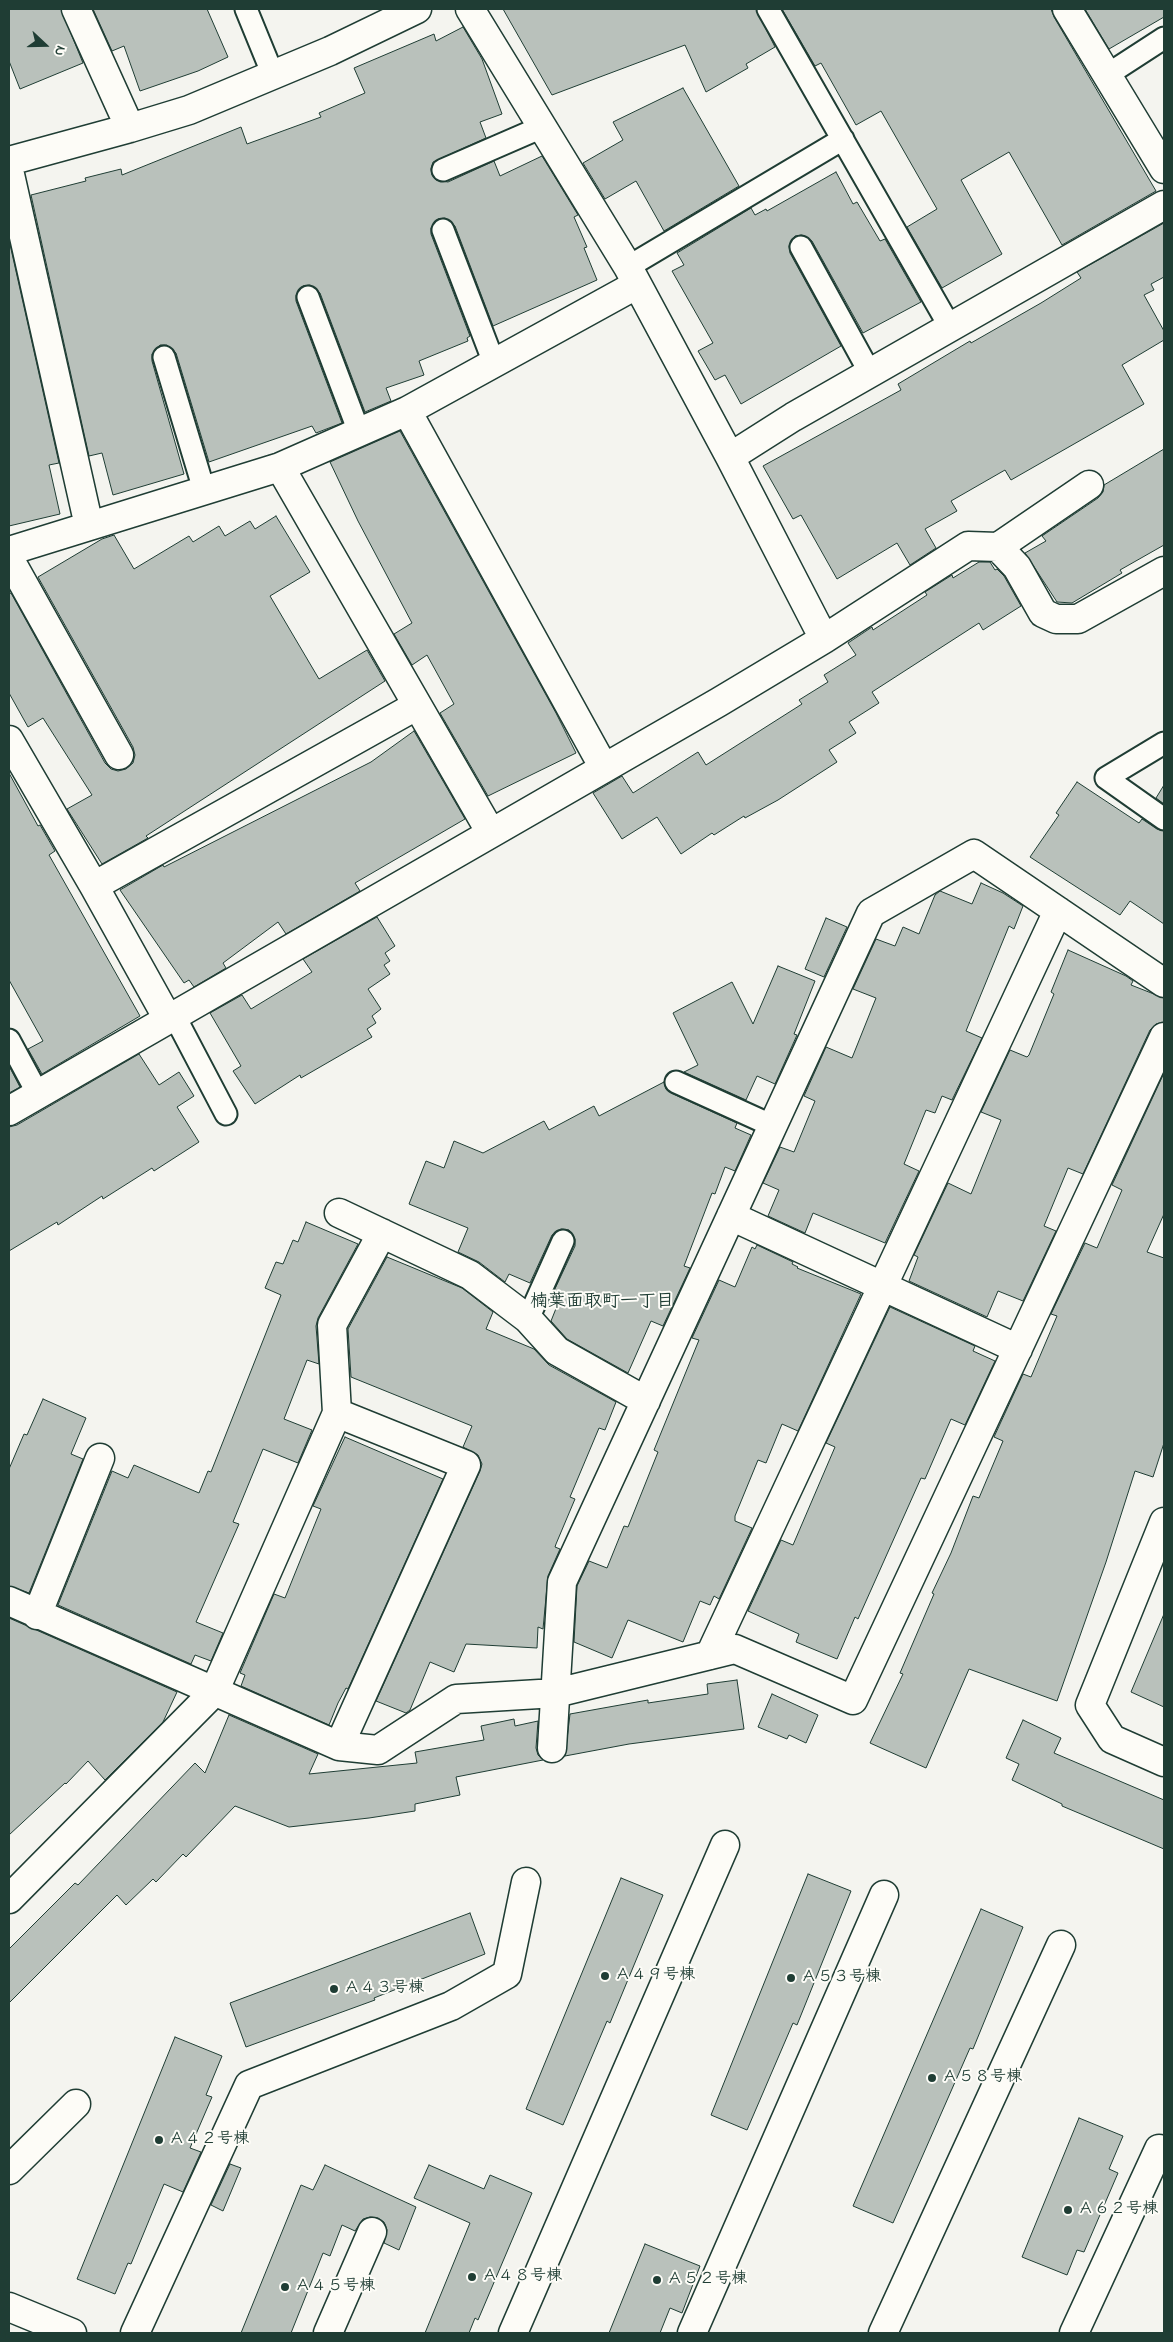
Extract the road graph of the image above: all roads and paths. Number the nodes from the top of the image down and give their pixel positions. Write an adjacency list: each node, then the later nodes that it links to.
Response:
1 (76, 9): 11 (street)
2 (246, 9): 8 (lane)
3 (417, 9): 8 (street)
4 (470, 9): 10 (street)
5 (768, 9): 12 (lane)
6 (1067, 9): 9 (street)
7 (1164, 38): 9 (lane)
8 (273, 75): 11 (street)
9 (1107, 75): 14 (street)
10 (542, 127): 16 (lane); 20 (street)
11 (130, 128): 13 (street)
12 (843, 139): 20 (lane); 22 (lane)
13 (9, 161)
14 (1164, 169)
15 (9, 170): 32 (street)
16 (443, 170)
17 (1164, 205): 22 (street)
18 (443, 230): 24 (lane)
19 (801, 247): 25 (lane)
20 (632, 276): 24 (street); 28 (street)
21 (308, 297): 27 (lane)
22 (950, 327): 25 (street)
23 (164, 357): 31 (lane)
24 (494, 364): 26 (street)
25 (870, 373): 28 (street)
26 (407, 411): 27 (street); 42 (street)
27 (359, 432): 29 (street)
28 (730, 457): 37 (street)
29 (280, 467): 31 (street); 38 (street)
30 (1089, 485): 33 (street)
31 (204, 490): 32 (street)
32 (89, 526): 34 (street)
33 (998, 547): 36 (street); 37 (street)
34 (9, 551)
35 (9, 558): 41 (street)
36 (1164, 571)
37 (824, 639): 42 (street)
38 (416, 706): 44 (street); 45 (street)
39 (9, 740): 45 (street)
40 (1164, 743): 43 (lane)
41 (120, 755)
42 (604, 768): 44 (street)
43 (1164, 819)
44 (491, 832): 48 (street)
45 (94, 886): 48 (street)
46 (1058, 911): 47 (street); 55 (street); 60 (street)
47 (1164, 983)
48 (171, 1017): 52 (street); 54 (lane)
49 (1164, 1037): 62 (street)
50 (9, 1040): 52 (lane)
51 (676, 1082): 55 (lane)
52 (38, 1094): 53 (street)
53 (9, 1110)
54 (226, 1114)
55 (773, 1126): 57 (street)
56 (339, 1213): 58 (street)
57 (731, 1216): 60 (street); 63 (street)
58 (382, 1233): 61 (street); 64 (street)
59 (563, 1241): 61 (lane)
60 (882, 1287): 62 (street); 69 (street)
61 (528, 1319): 63 (street)
62 (1018, 1349): 69 (street)
63 (646, 1401): 71 (street)
64 (337, 1412): 70 (street); 72 (street)
65 (100, 1458): 68 (street)
66 (1162, 1534): 74 (street)
67 (9, 1601): 68 (street)
68 (37, 1615): 70 (street)
69 (710, 1656): 71 (street)
70 (214, 1692): 72 (street); 78 (street)
71 (556, 1693): 72 (street); 73 (street)
72 (339, 1746)
73 (552, 1748)
74 (1164, 1762)
75 (725, 1845): 88 (street)
76 (526, 1882): 86 (street)
77 (884, 1895): 89 (street)
78 (9, 1899)
79 (1061, 1945): 90 (street)
80 (76, 2104): 82 (street)
81 (1159, 2149): 91 (street)
82 (9, 2170)
83 (372, 2232): 87 (street)
84 (9, 2307): 85 (street)
85 (72, 2333)
86 (135, 2333)
87 (328, 2333)
88 (513, 2333)
89 (692, 2333)
90 (882, 2333)
91 (1074, 2333)

